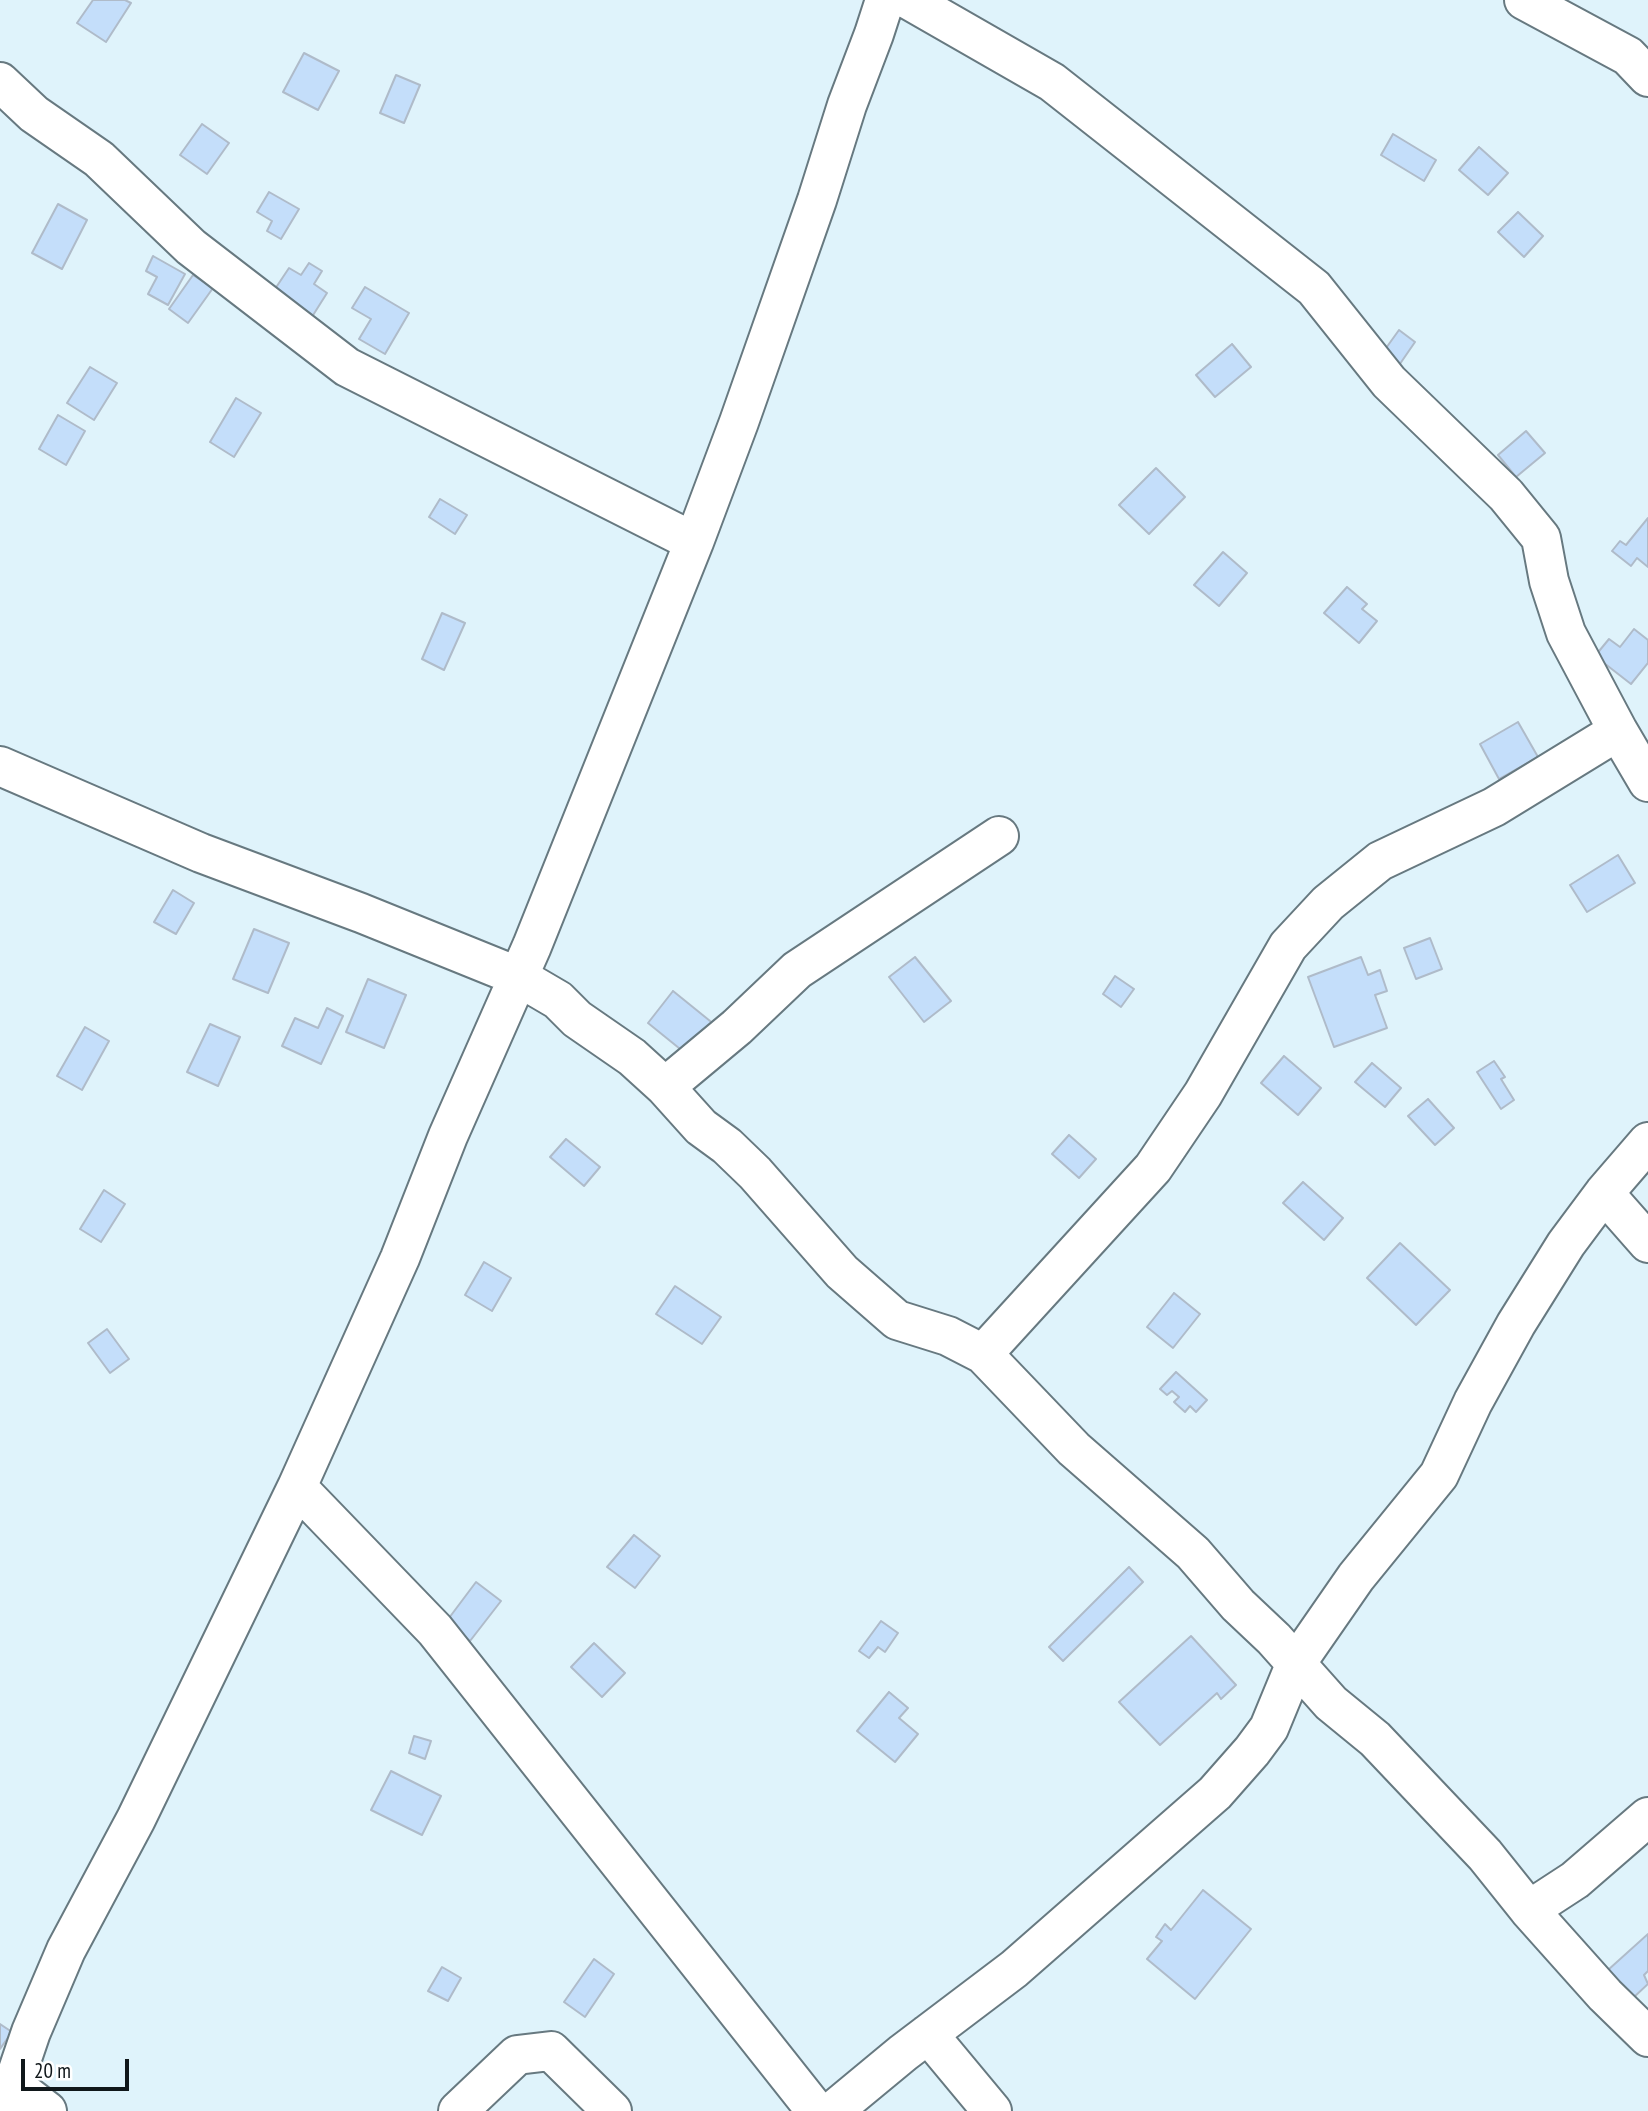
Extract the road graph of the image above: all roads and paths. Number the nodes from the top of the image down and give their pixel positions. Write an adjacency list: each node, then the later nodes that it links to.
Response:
1 (885, 0): 6 (street)
2 (909, 0): 7 (street)
3 (1524, 0): 4 (street)
4 (1648, 77)
5 (0, 82): 6 (street)
6 (694, 541): 11 (street)
7 (1618, 731): 9 (street); 16 (street)
8 (0, 766): 11 (street)
9 (1648, 782)
10 (999, 836): 12 (street)
11 (517, 976): 12 (street); 17 (street)
12 (665, 1087): 16 (street)
13 (1648, 1142): 14 (street)
14 (1604, 1193): 15 (street); 18 (street)
15 (1648, 1243)
16 (984, 1354): 18 (street)
17 (297, 1487): 23 (street); 27 (street)
18 (1295, 1665): 20 (street); 21 (street)
19 (1648, 1817): 20 (street)
20 (1530, 1909): 22 (street)
21 (928, 2034): 28 (street); 29 (street)
22 (1648, 2037)
23 (7, 2097): 24 (street)
24 (47, 2111)
25 (458, 2111): 26 (street)
26 (612, 2111)
27 (816, 2111)
28 (833, 2111)
29 (992, 2111)

